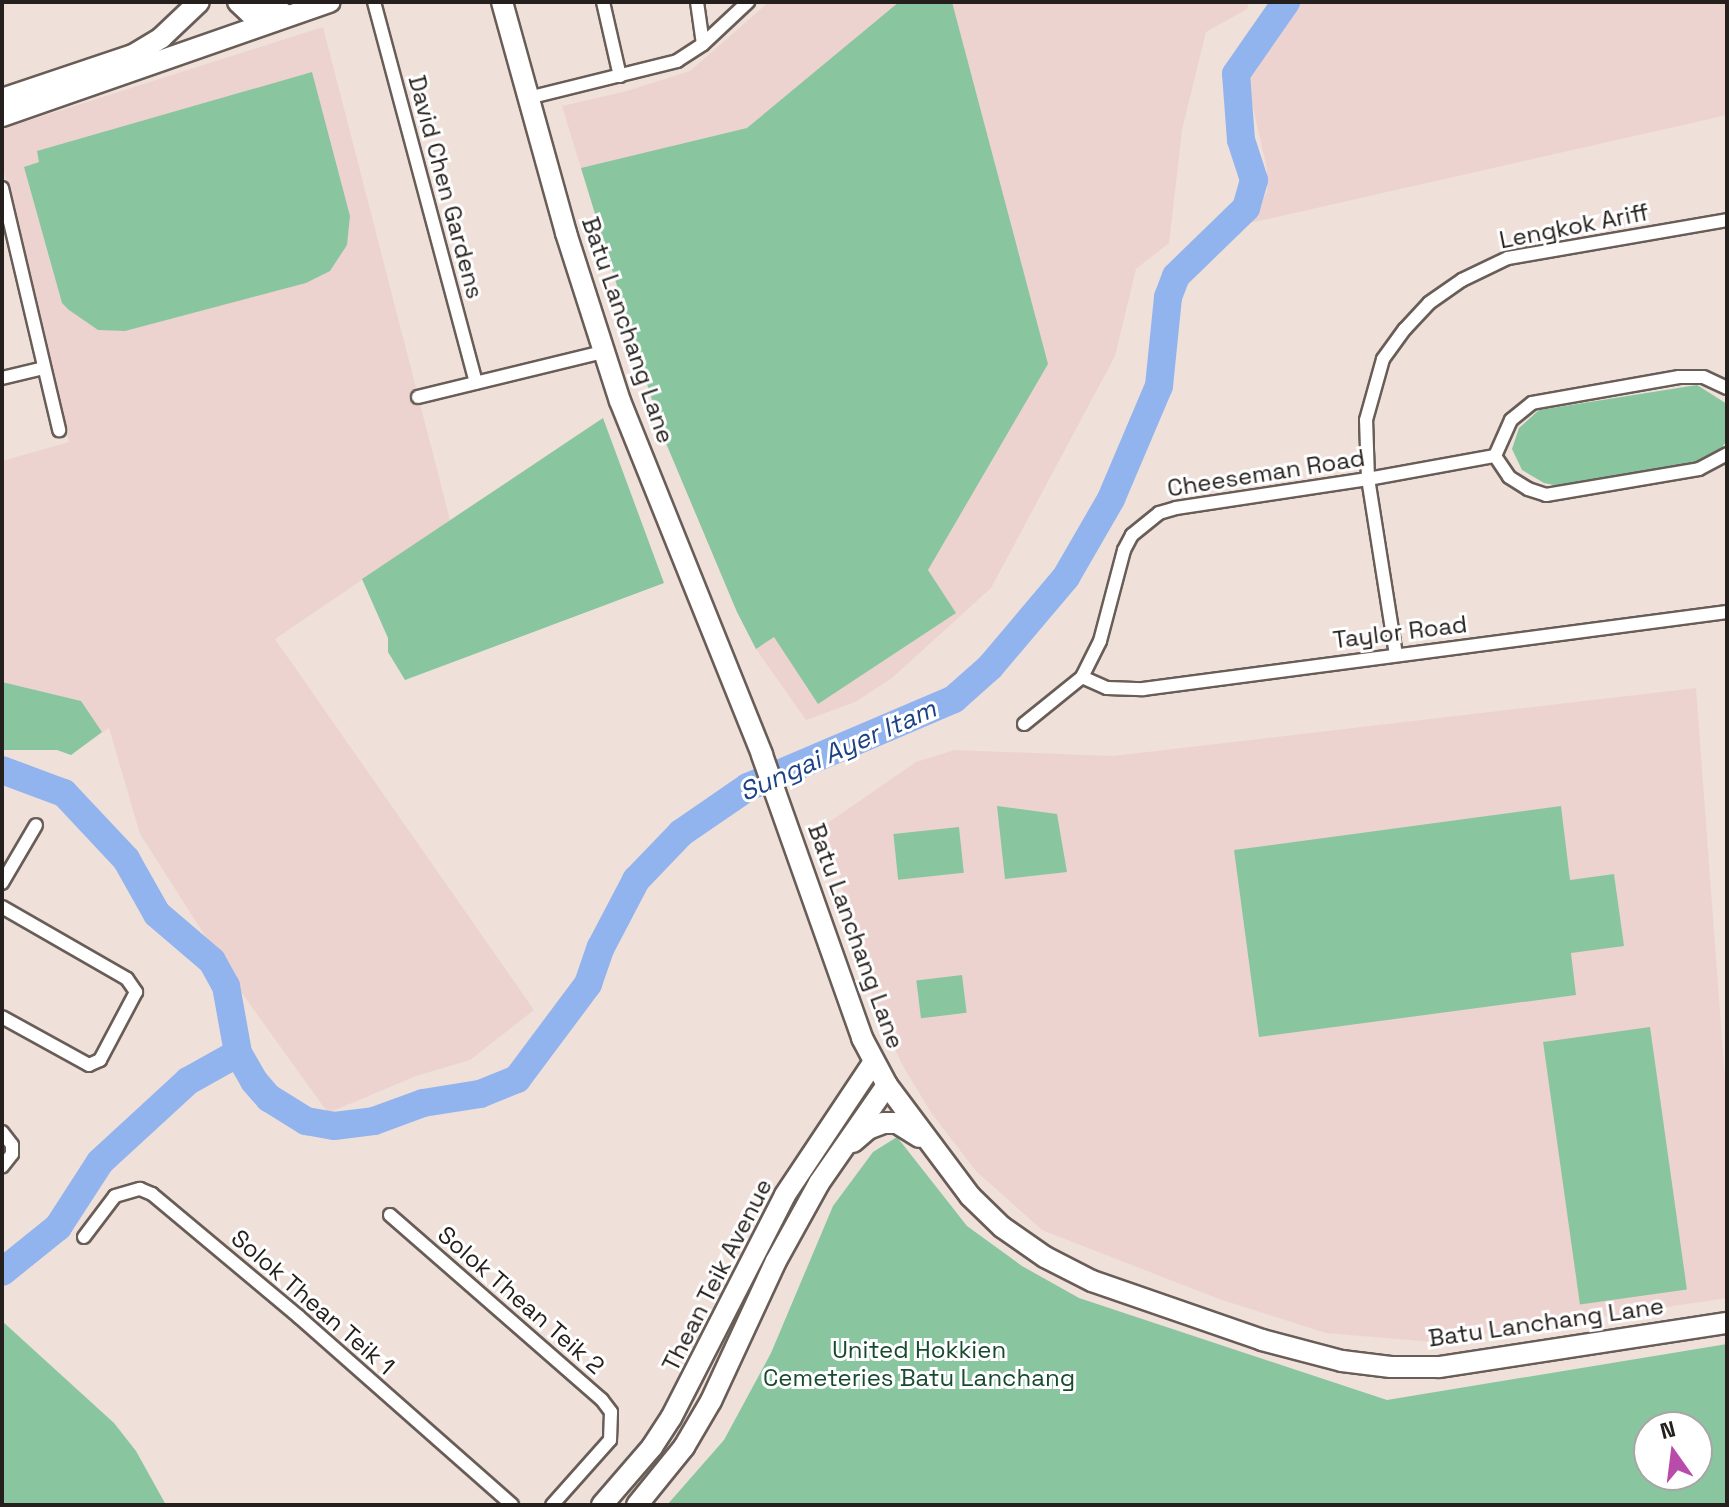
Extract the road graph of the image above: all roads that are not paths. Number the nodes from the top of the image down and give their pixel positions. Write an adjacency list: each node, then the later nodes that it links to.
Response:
1 (199, 2): 13 (main road)
2 (238, 2): 9 (main road)
3 (330, 2): 9 (main road)
4 (374, 2): 20 (street, David Chen Gardens)
5 (603, 2): 11 (street)
6 (697, 2): 10 (street)
7 (748, 2): 10 (street)
8 (502, 3): 12 (main road, Batu Lanchang Lane)
9 (310, 10): 14 (main road)
10 (703, 44): 11 (street)
11 (620, 76): 12 (street)
12 (528, 98): 17 (main road, Batu Lanchang Lane)
13 (2, 99)
14 (2, 116)
15 (2, 188): 18 (street)
16 (1727, 220): 26 (street, Lengkok Ariff)
17 (603, 352): 20 (street); 35 (main road, Batu Lanchang Lane)
18 (44, 368): 19 (street); 23 (street)
19 (2, 378)
20 (476, 383): 22 (street)
21 (1727, 388): 25 (street)
22 (418, 397)
23 (59, 430)
24 (1727, 454): 25 (street)
25 (1495, 456): 26 (street, Cheeseman Road)
26 (1368, 479): 28 (street, Lengkok Ariff); 29 (street, Cheeseman Road)
27 (1727, 612): 28 (street, Taylor Road)
28 (1396, 655): 29 (street, Taylor Road)
29 (1082, 677): 30 (street, Cheeseman Road)
30 (1024, 724)
31 (36, 825): 32 (street)
32 (2, 883)
33 (2, 907): 34 (street)
34 (2, 1017)
35 (873, 1063): 36 (main road, Batu Lanchang Lane); 46 (main road, Thean Teik Avenue)
36 (887, 1085): 38 (main road, Batu Lanchang Lane); 39 (main road, Thean Teik Avenue)
37 (2, 1132): 40 (street)
38 (928, 1142): 39 (main road); 43 (main road, Batu Lanchang Lane)
39 (835, 1158): 47 (main road, Thean Teik Avenue)
40 (2, 1167)
41 (390, 1215): 45 (street, Solok Thean Teik 2)
42 (84, 1237): 44 (street, Solok Thean Teik 1)
43 (1727, 1323)
44 (512, 1505)
45 (552, 1505)
46 (602, 1505)
47 (637, 1505)

